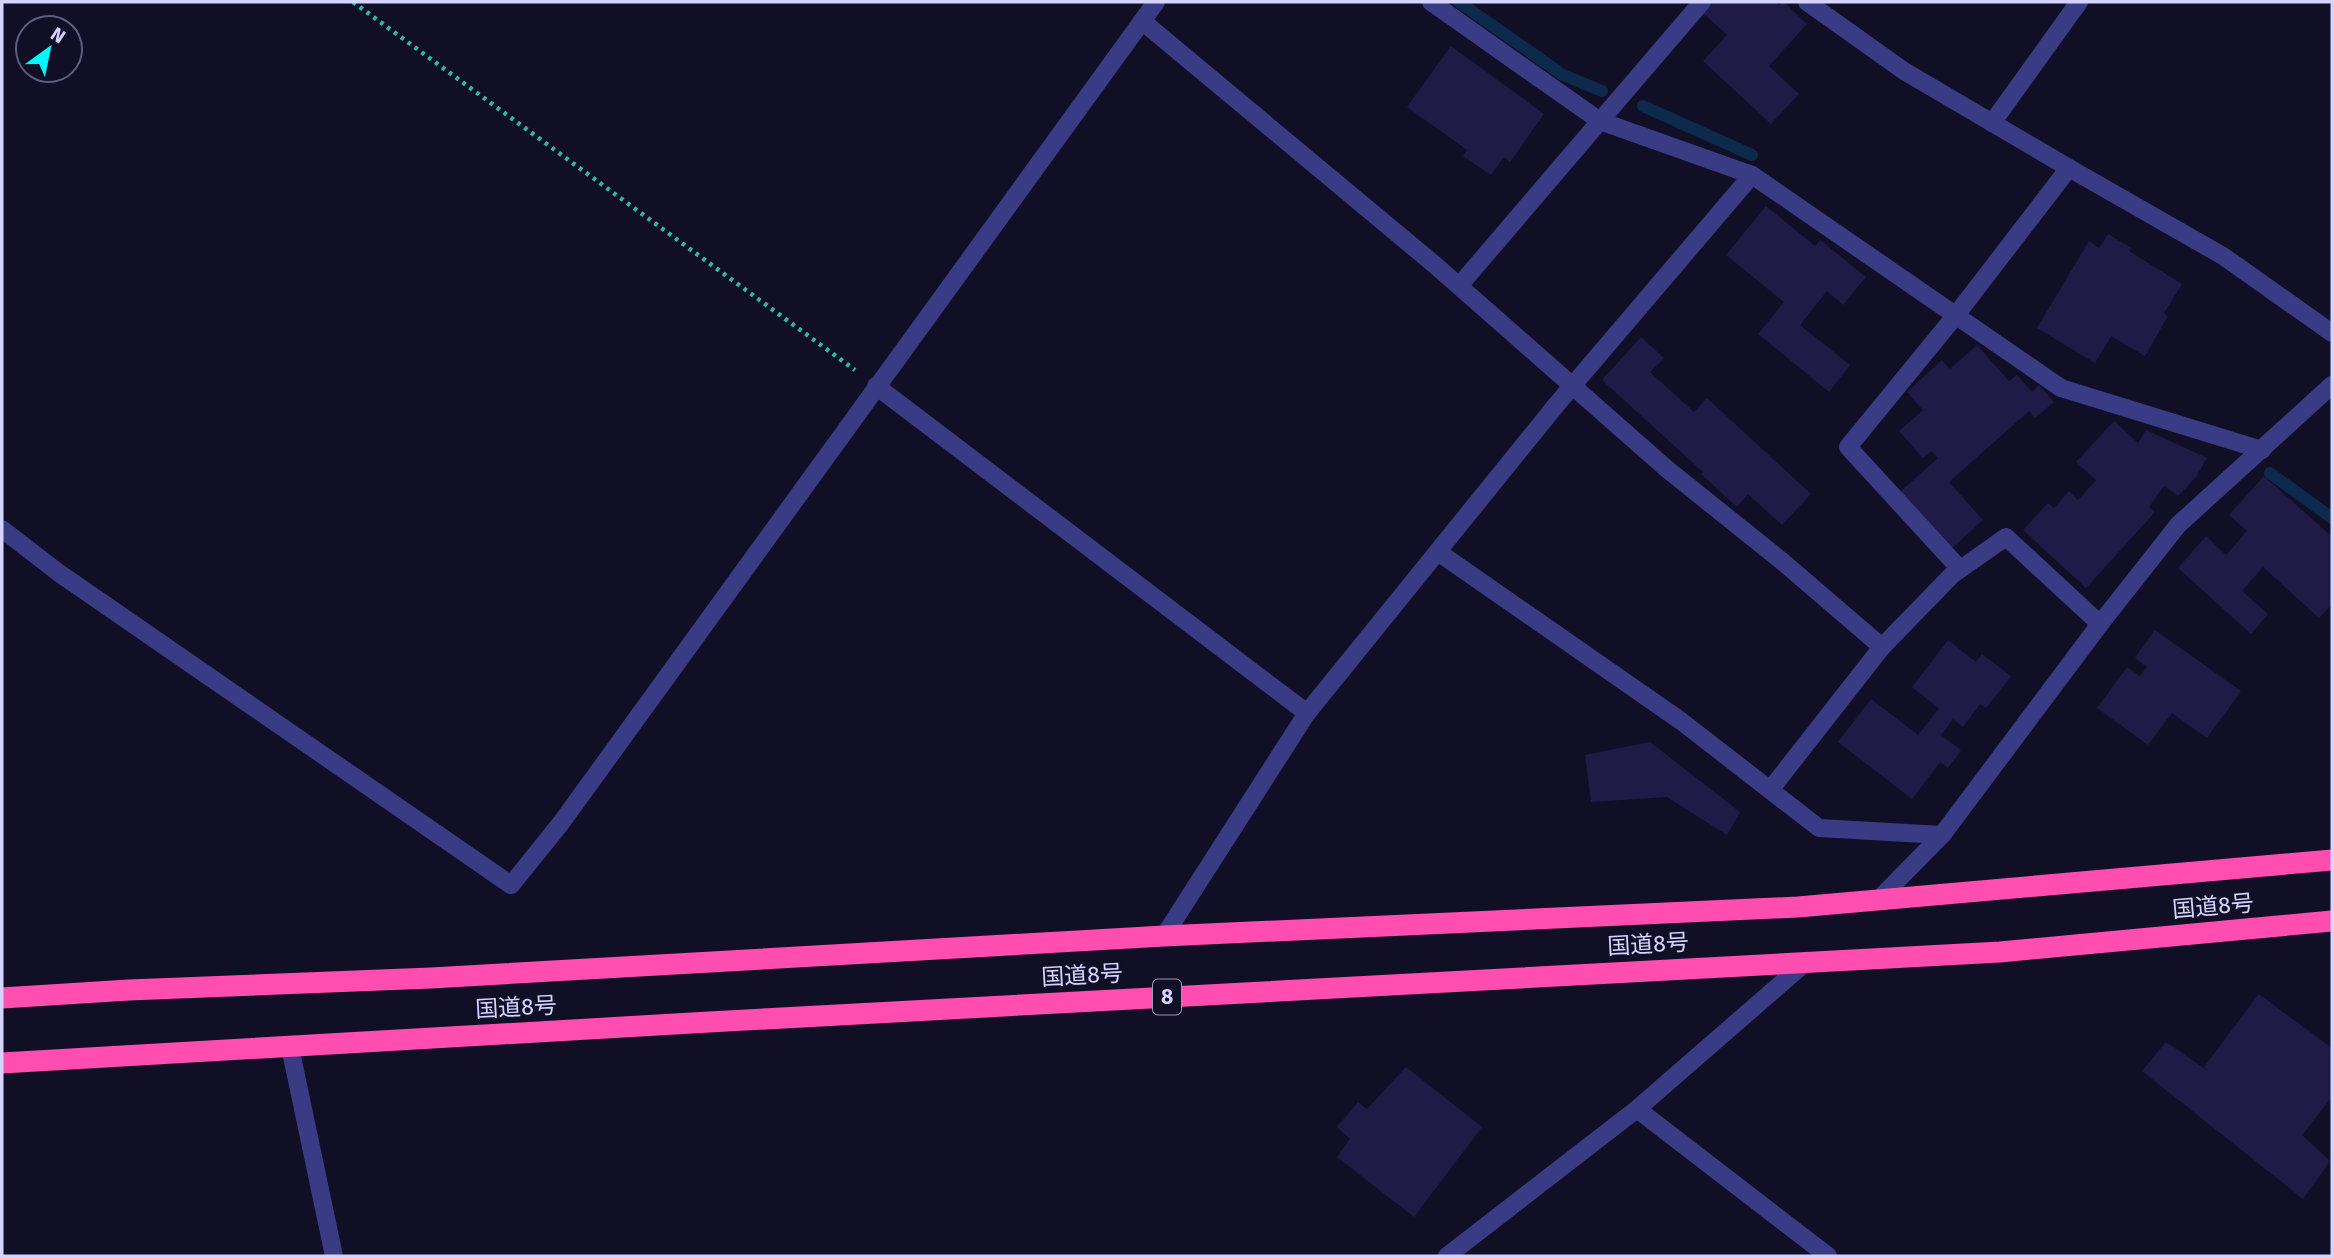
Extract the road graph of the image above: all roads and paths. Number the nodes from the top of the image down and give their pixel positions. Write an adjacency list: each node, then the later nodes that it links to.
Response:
1 (353, 2): 16 (path)
2 (1156, 2): 7 (street)
3 (1431, 2): 8 (street)
4 (1702, 2): 8 (street)
5 (1807, 2): 9 (street)
6 (2079, 2): 9 (street)
7 (1142, 21): 12 (street); 16 (street)
8 (1600, 121): 11 (street); 12 (street)
9 (1993, 123): 10 (street)
10 (2069, 168): 13 (street); 14 (street)
11 (1752, 175): 13 (street); 17 (street)
12 (1459, 286): 17 (street)
13 (1956, 315): 18 (street); 21 (street)
14 (2332, 333)
15 (2332, 385): 18 (street)
16 (876, 386): 19 (street); 24 (street)
17 (1572, 387): 20 (street); 23 (street)
18 (2262, 450): 22 (street)
19 (2, 529)
20 (1438, 552): 24 (street); 25 (street)
21 (1960, 569): 22 (street); 23 (street)
22 (2100, 624): 26 (street)
23 (1882, 647): 25 (street)
24 (1307, 713): 30 (street)
25 (1770, 790): 26 (street)
26 (1942, 835): 28 (street)
27 (2332, 860): 28 (highway, 国道8号)
28 (1878, 900): 30 (highway, 国道8号)
29 (2332, 921): 31 (highway, 国道8号 / 8)
30 (1164, 936): 32 (highway, 国道8号)
31 (1806, 961): 33 (highway, 国道8号 / 8); 35 (street)
32 (2, 998)
33 (290, 1047): 34 (highway, 国道8号 / 8); 36 (street)
34 (2, 1063)
35 (1637, 1109): 37 (street); 38 (street)
36 (334, 1256)
37 (1447, 1256)
38 (1828, 1256)

